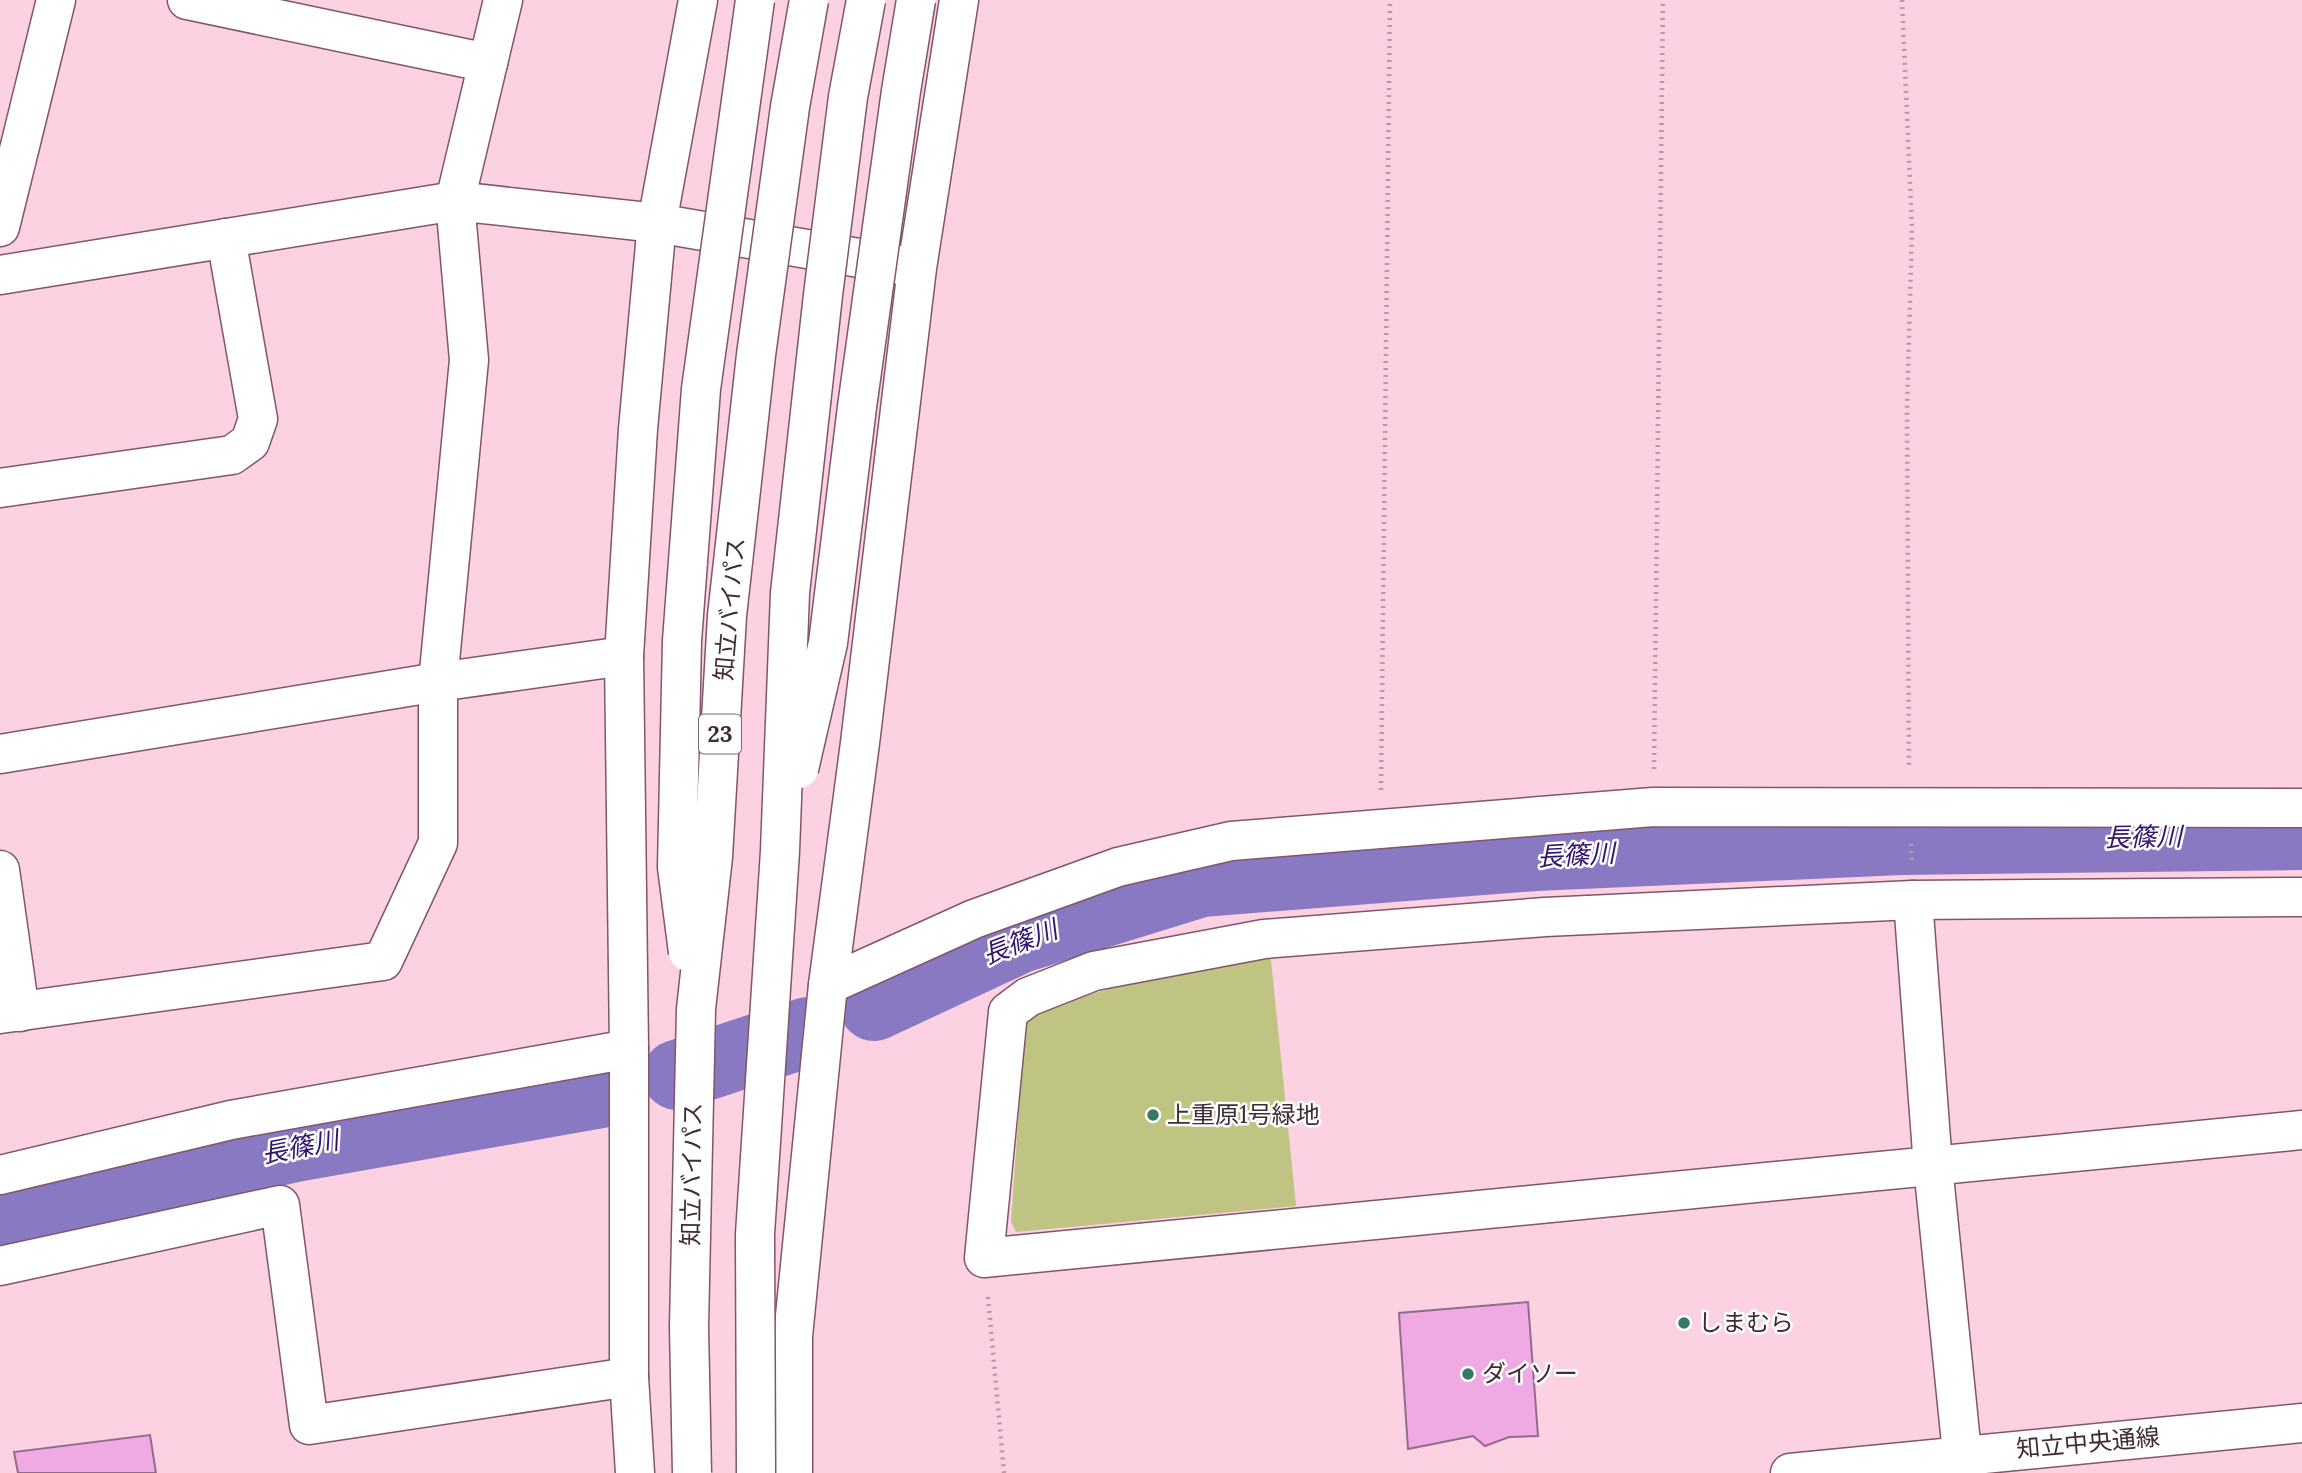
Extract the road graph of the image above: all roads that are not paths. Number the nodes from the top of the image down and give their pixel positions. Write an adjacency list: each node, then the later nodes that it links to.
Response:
1 (56, 0): 14 (main road)
2 (187, 0): 11 (main road)
3 (503, 0): 11 (main road)
4 (698, 0): 13 (main road)
5 (755, 0): 28 (main road, bridge)
6 (809, 0): 28 (main road, 知立バイパス / 23, bridge)
7 (866, 0): 23 (main road, bridge)
8 (899, 0): 10 (main road)
9 (916, 0): 23 (main road, bridge)
10 (958, 4): 16 (main road)
11 (488, 64): 12 (main road)
12 (455, 201): 13 (main road); 15 (main road); 20 (main road)
13 (657, 223): 16 (main road); 19 (main road)
14 (0, 227)
15 (226, 238): 17 (main road); 18 (main road)
16 (917, 268): 27 (main road)
17 (0, 275)
18 (0, 488)
19 (624, 656): 20 (main road); 30 (main road)
20 (438, 682): 21 (main road); 29 (main road)
21 (0, 754)
22 (2302, 808): 27 (main road)
23 (780, 851): 40 (main road, bridge)
24 (0, 870): 29 (main road)
25 (2302, 897): 26 (main road)
26 (1913, 900): 32 (main road); 32 (main road)
27 (828, 985): 41 (main road)
28 (696, 1009): 39 (main road, 知立バイパス / 23, bridge)
29 (10, 1013)
30 (629, 1049): 33 (main road); 35 (main road)
31 (2302, 1130): 32 (main road)
32 (1933, 1166): 37 (main road)
33 (0, 1175)
34 (0, 1266): 35 (main road)
35 (629, 1377): 38 (main road)
36 (2302, 1423): 37 (main road, 知立中央通線)
37 (1964, 1464): 42 (main road, 知立中央通線)
38 (635, 1473)
39 (692, 1473)
40 (756, 1473)
41 (793, 1473)
42 (1790, 1473)

